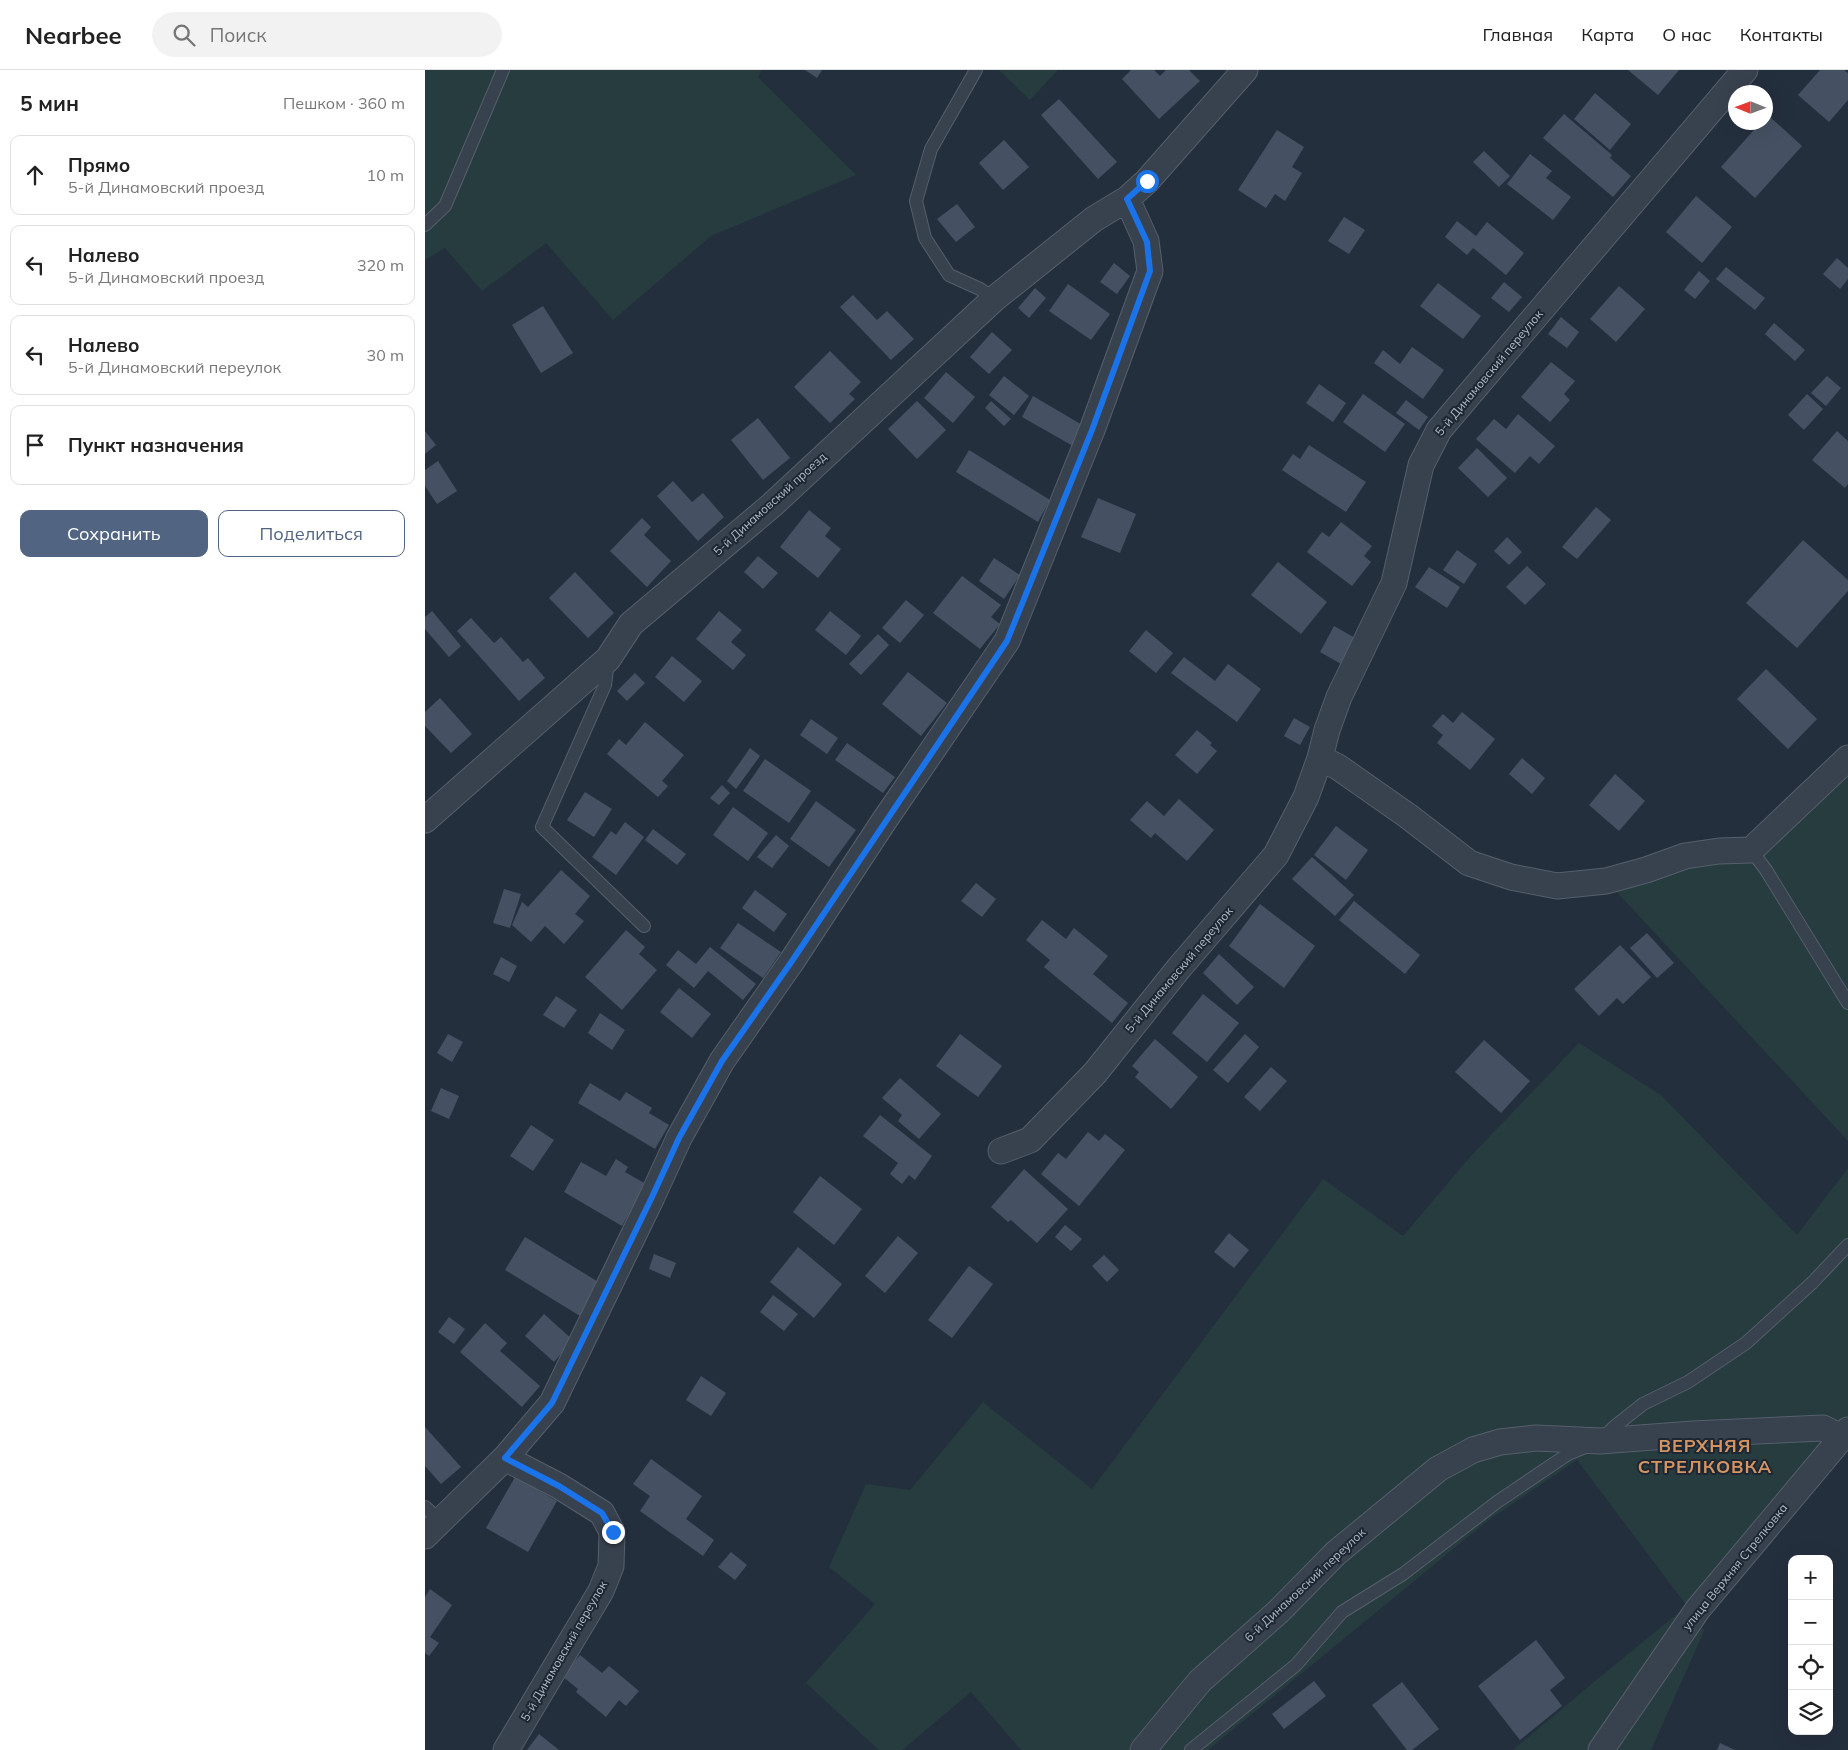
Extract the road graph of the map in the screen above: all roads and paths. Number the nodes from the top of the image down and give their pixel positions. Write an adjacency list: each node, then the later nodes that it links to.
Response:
1 (503, 70): 6 (lane)
2 (976, 70): 7 (lane)
3 (1245, 70): 5 (street, 5-й Динамовский проезд)
4 (1745, 70): 9 (street, 5-й Динамовский переулок)
5 (1127, 199): 7 (street, 5-й Динамовский проезд); 19 (street)
6 (425, 225)
7 (995, 299): 8 (street, 5-й Динамовский проезд)
8 (608, 659): 11 (street, 5-й Динамовский проезд); 13 (lane)
9 (1320, 758): 12 (street); 15 (street, 5-й Динамовский переулок)
10 (1848, 758): 12 (street)
11 (425, 820)
12 (1751, 850): 14 (lane)
13 (643, 926)
14 (1848, 1003)
15 (1001, 1151)
16 (1848, 1245): 18 (lane)
17 (1845, 1434): 18 (street, 6-й Динамовский переулок); 24 (street, улица Верхняя Стрелковка)
18 (1601, 1441): 22 (street, 6-й Динамовский переулок); 23 (lane)
19 (505, 1458): 20 (street); 21 (street, 5-й Динамовский переулок)
20 (430, 1521)
21 (505, 1750)
22 (1143, 1750)
23 (1191, 1750)
24 (1601, 1750)

